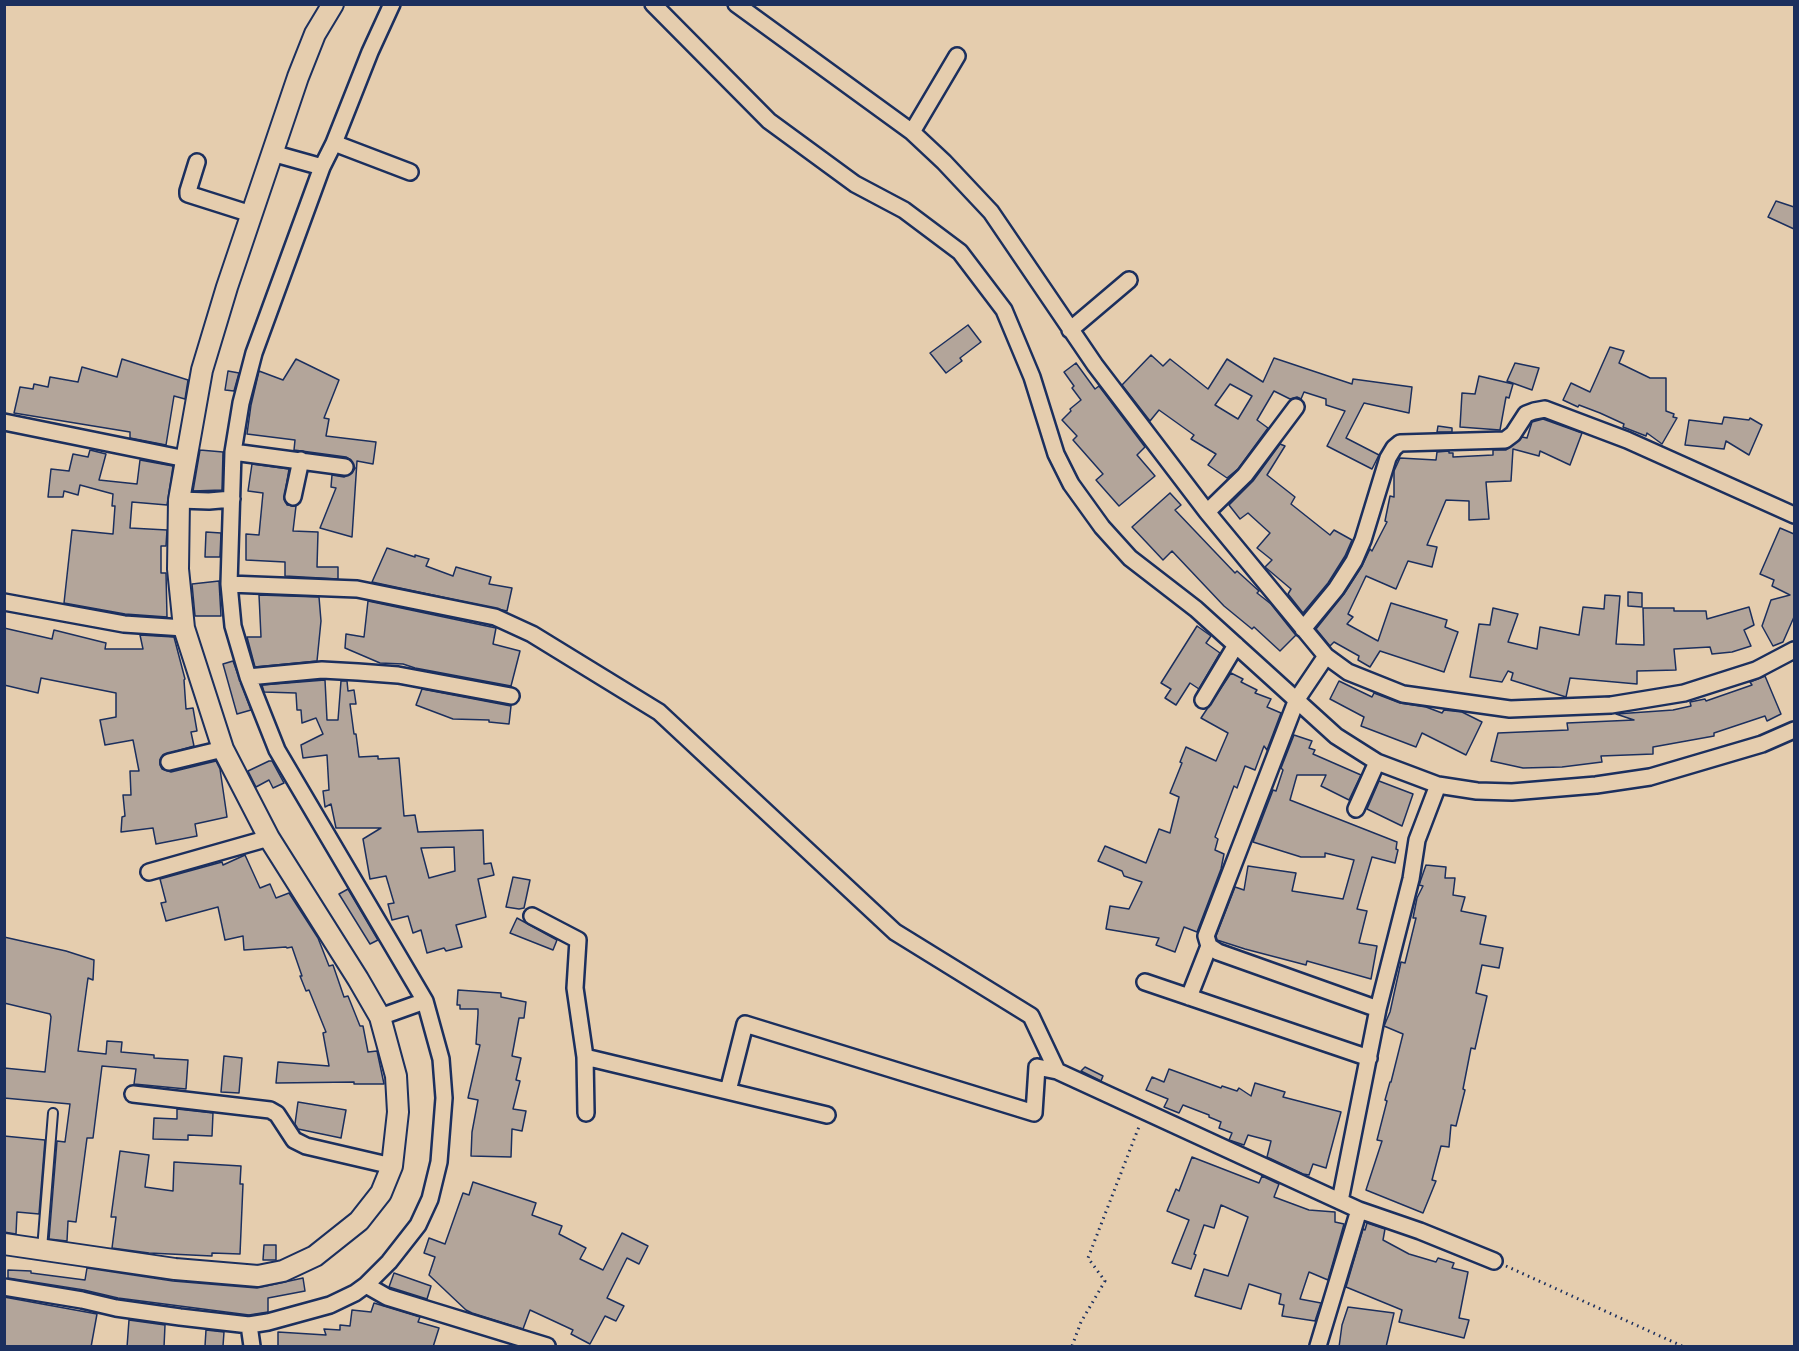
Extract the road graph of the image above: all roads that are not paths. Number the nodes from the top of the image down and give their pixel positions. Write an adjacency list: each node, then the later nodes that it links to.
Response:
1 (333, 4): 8 (street)
2 (653, 4): 30 (street)
3 (736, 4): 6 (street)
4 (386, 6): 7 (street)
5 (957, 56): 6 (street)
6 (912, 132): 14 (street)
7 (334, 143): 10 (street); 11 (street)
8 (272, 153): 10 (street); 12 (street)
9 (197, 162): 12 (street)
10 (322, 167): 17 (street)
11 (410, 172)
12 (251, 214): 18 (street)
13 (1129, 280): 14 (street)
14 (1070, 330): 24 (street)
15 (1296, 407): 24 (street)
16 (4, 422): 18 (street)
17 (233, 452): 19 (street); 22 (street)
18 (186, 459): 23 (street)
19 (301, 460): 20 (street); 21 (street)
20 (345, 467)
21 (293, 497)
22 (232, 499): 23 (street); 26 (street)
23 (194, 501): 28 (street)
24 (1207, 512): 29 (street)
25 (1794, 515): 29 (street)
26 (229, 584): 33 (street); 54 (street)
27 (4, 602): 28 (street)
28 (184, 628): 38 (street)
29 (1303, 629): 32 (street)
30 (1236, 645): 34 (street); 36 (street)
31 (1794, 650): 32 (street)
32 (1326, 656): 34 (street)
33 (248, 677): 35 (street); 49 (street)
34 (1301, 692): 40 (street); 46 (street)
35 (511, 696)
36 (1203, 700)
37 (1794, 730): 41 (street)
38 (223, 749): 39 (street); 43 (street)
39 (169, 762)
40 (1377, 762): 41 (street); 42 (street)
41 (1438, 784): 50 (street)
42 (1356, 809)
43 (269, 838): 44 (street); 51 (street)
44 (149, 872)
45 (532, 916): 52 (street)
46 (1209, 946): 48 (street); 50 (street)
47 (1145, 982): 48 (street)
48 (1190, 997): 53 (street)
49 (421, 1002): 51 (street); 67 (street)
50 (1378, 1009): 53 (street)
51 (387, 1014): 60 (street)
52 (585, 1056): 55 (street); 58 (street)
53 (1368, 1058): 61 (street)
54 (1058, 1071): 55 (street); 61 (street)
55 (728, 1091): 59 (street)
56 (133, 1094): 60 (street)
57 (53, 1113): 64 (lane)
58 (586, 1113)
59 (827, 1115)
60 (393, 1166): 64 (street)
61 (1340, 1201): 62 (street)
62 (1359, 1210): 65 (street); 70 (street)
63 (4, 1244): 64 (street)
64 (42, 1250)
65 (1494, 1261)
66 (4, 1287): 68 (street)
67 (369, 1287): 68 (street); 69 (street)
68 (250, 1335)
69 (547, 1347)
70 (1318, 1347)

